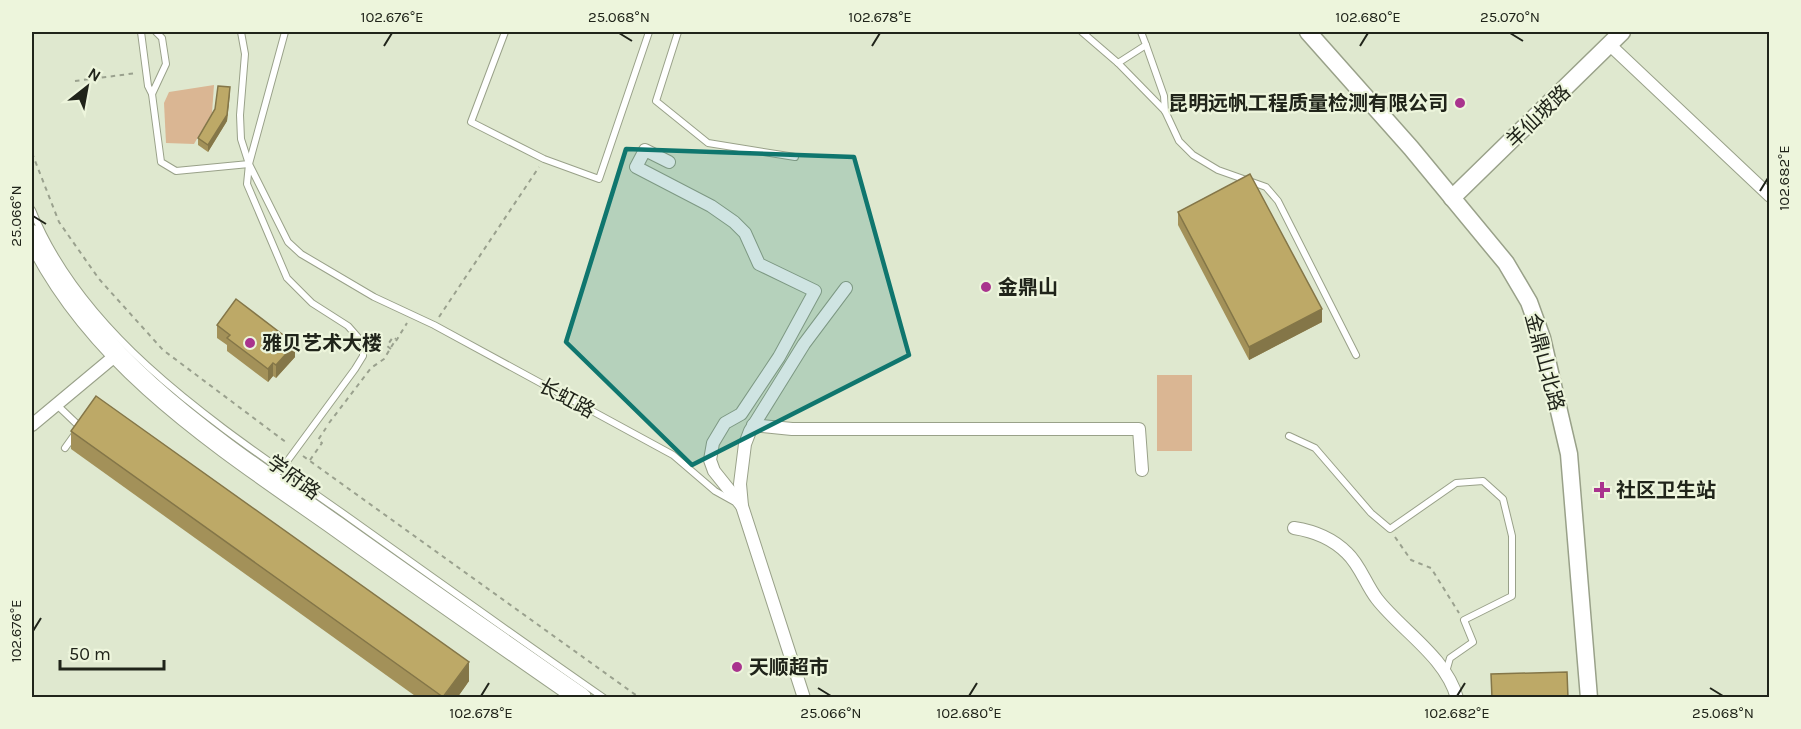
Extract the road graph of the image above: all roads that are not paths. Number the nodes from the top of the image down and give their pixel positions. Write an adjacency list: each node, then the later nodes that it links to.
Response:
1 (141, 32): 15 (lane)
2 (156, 32): 15 (lane)
3 (241, 32): 19 (lane)
4 (285, 32): 19 (lane)
5 (506, 32): 6 (lane)
6 (650, 32)
7 (678, 32): 17 (lane)
8 (1082, 32): 14 (lane)
9 (1141, 32): 12 (lane)
10 (1308, 32): 21 (street, 金鼎山北路)
11 (1622, 32): 13 (street, 羊仙坡路)
12 (1146, 45): 14 (lane); 16 (lane)
13 (1611, 46): 20 (street); 21 (street, 羊仙坡路)
14 (1118, 63): 16 (lane)
15 (152, 94): 19 (lane)
16 (1165, 111): 26 (lane)
17 (795, 157)
18 (669, 162): 34 (street)
19 (249, 164): 33 (lane); 34 (lane, 长虹路)
20 (1770, 196)
21 (1452, 198): 41 (street, 金鼎山北路)
22 (32, 210): 33 (lane, 学府路)
23 (32, 235): 25 (main road, 学府路)
24 (846, 288): 29 (street)
25 (116, 355): 27 (street); 33 (main road, 学府路)
26 (1356, 355)
27 (57, 405): 28 (street); 31 (lane)
28 (32, 425)
29 (753, 425): 32 (street); 34 (street)
30 (1289, 436): 36 (lane)
31 (65, 448)
32 (1142, 470)
33 (277, 475): 37 (main road, 学府路); 38 (lane, 学府路)
34 (742, 506): 39 (street)
35 (1294, 528): 36 (street)
36 (1446, 673): 40 (street)
37 (581, 698)
38 (604, 698)
39 (804, 698)
40 (1457, 698)
41 (1589, 698)

